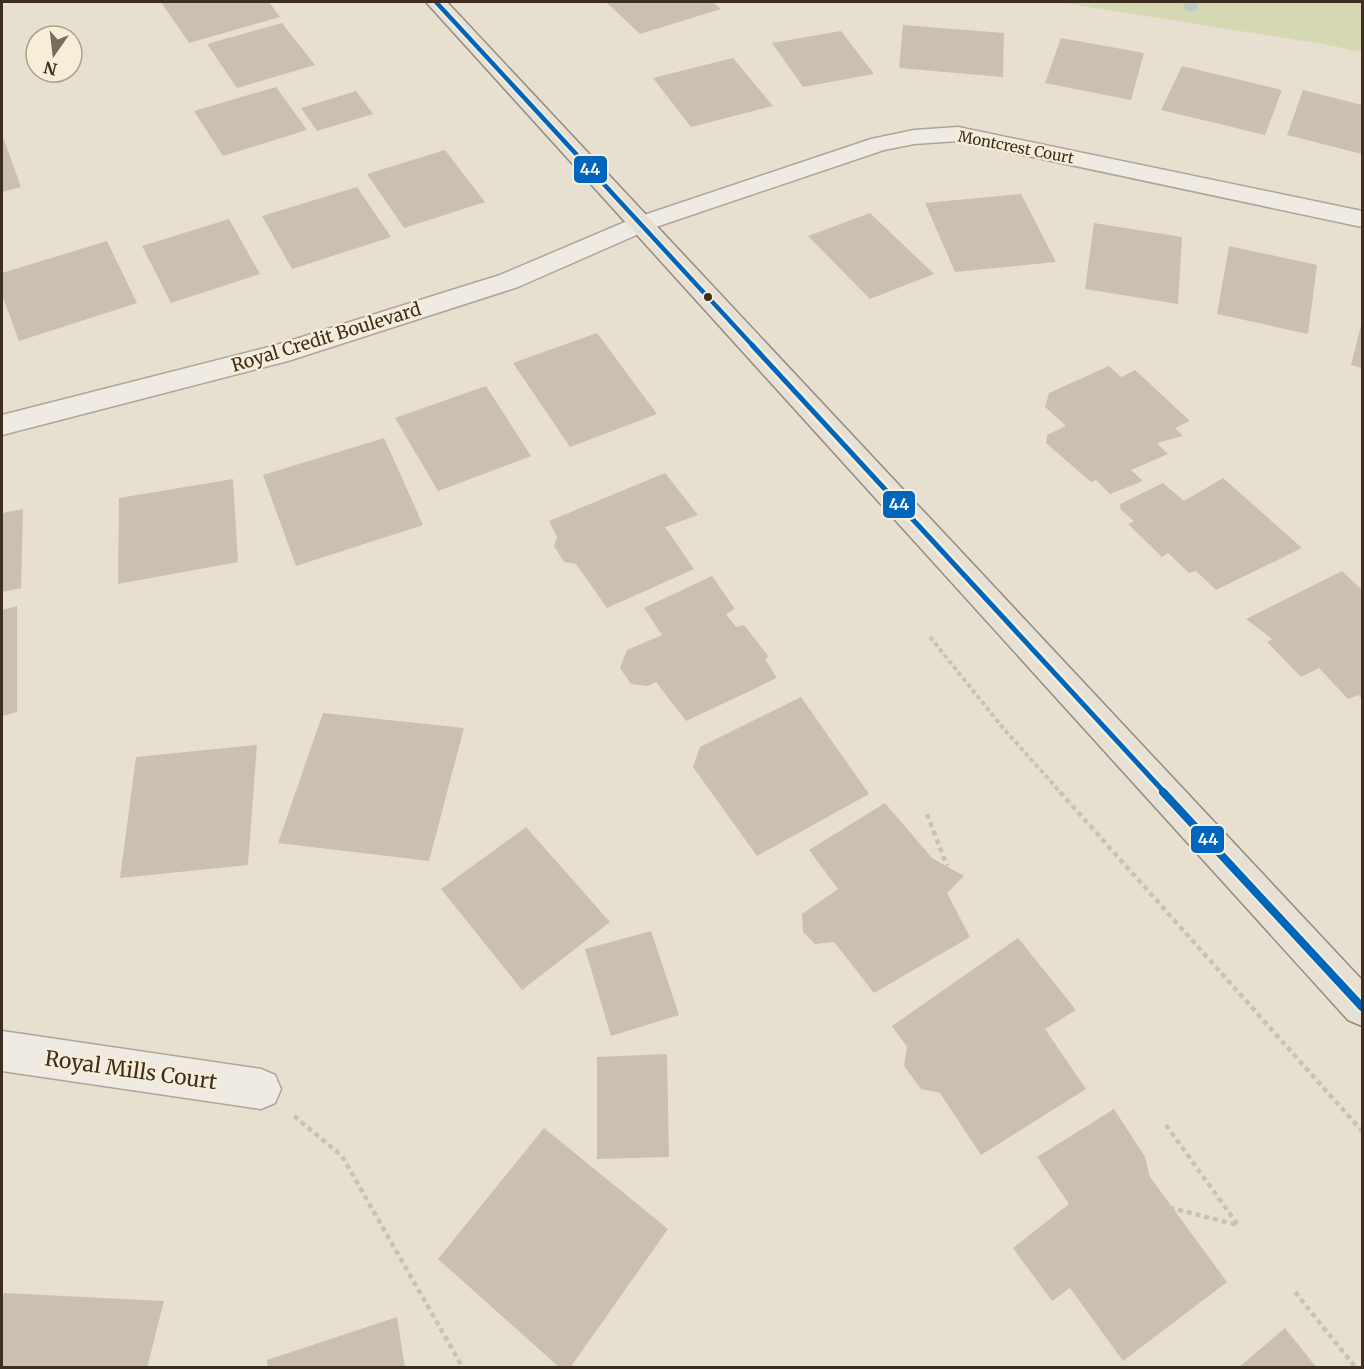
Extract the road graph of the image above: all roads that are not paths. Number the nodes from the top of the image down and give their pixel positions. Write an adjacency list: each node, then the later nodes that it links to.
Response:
1 (436, 2): 3 (main road)
2 (1362, 219): 3 (street, Montcrest Court)
3 (641, 224): 4 (street, Royal Credit Boulevard); 5 (main road)
4 (2, 425)
5 (1362, 1007)
6 (2, 1050): 7 (street, Royal Mills Court)
7 (261, 1089)

